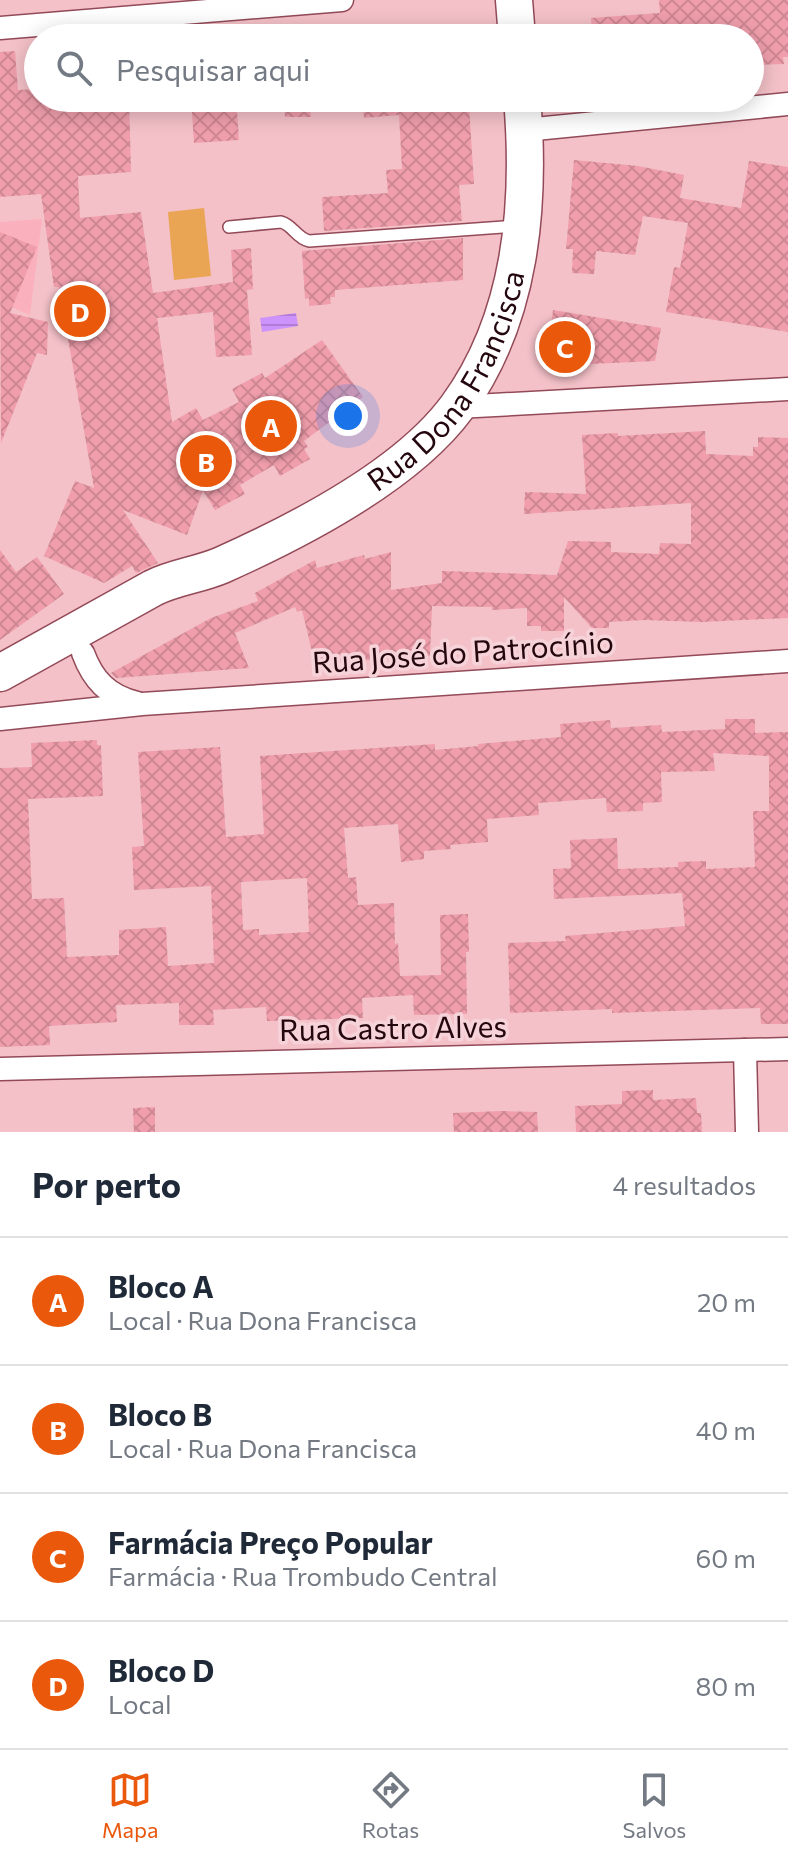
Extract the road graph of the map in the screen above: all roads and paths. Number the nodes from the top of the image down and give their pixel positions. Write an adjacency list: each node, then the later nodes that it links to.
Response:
1 (342, 0): 3 (street)
2 (514, 0): 4 (main road)
3 (49, 24)
4 (516, 24)
5 (24, 26): 6 (street)
6 (0, 28)
7 (788, 104): 8 (street)
8 (764, 105)
9 (576, 112): 10 (street)
10 (523, 114): 11 (main road, Rua Dona Francisca)
11 (522, 226): 12 (lane); 14 (main road, Rua Dona Francisca)
12 (229, 227)
13 (788, 389): 14 (street)
14 (457, 407): 15 (main road, Rua Dona Francisca)
15 (78, 643): 17 (main road, Rua Dona Francisca); 18 (main road, Rua Dona Francisca); 19 (street, Rua José do Patrocínio)
16 (788, 661): 19 (street, Rua José do Patrocínio)
17 (0, 673)
18 (0, 697)
19 (142, 704): 20 (street, Rua José do Patrocínio)
20 (0, 719)
21 (788, 1049): 22 (street, Rua Castro Alves)
22 (745, 1050): 23 (street, Rua Castro Alves); 24 (street)
23 (0, 1069)
24 (747, 1132)

